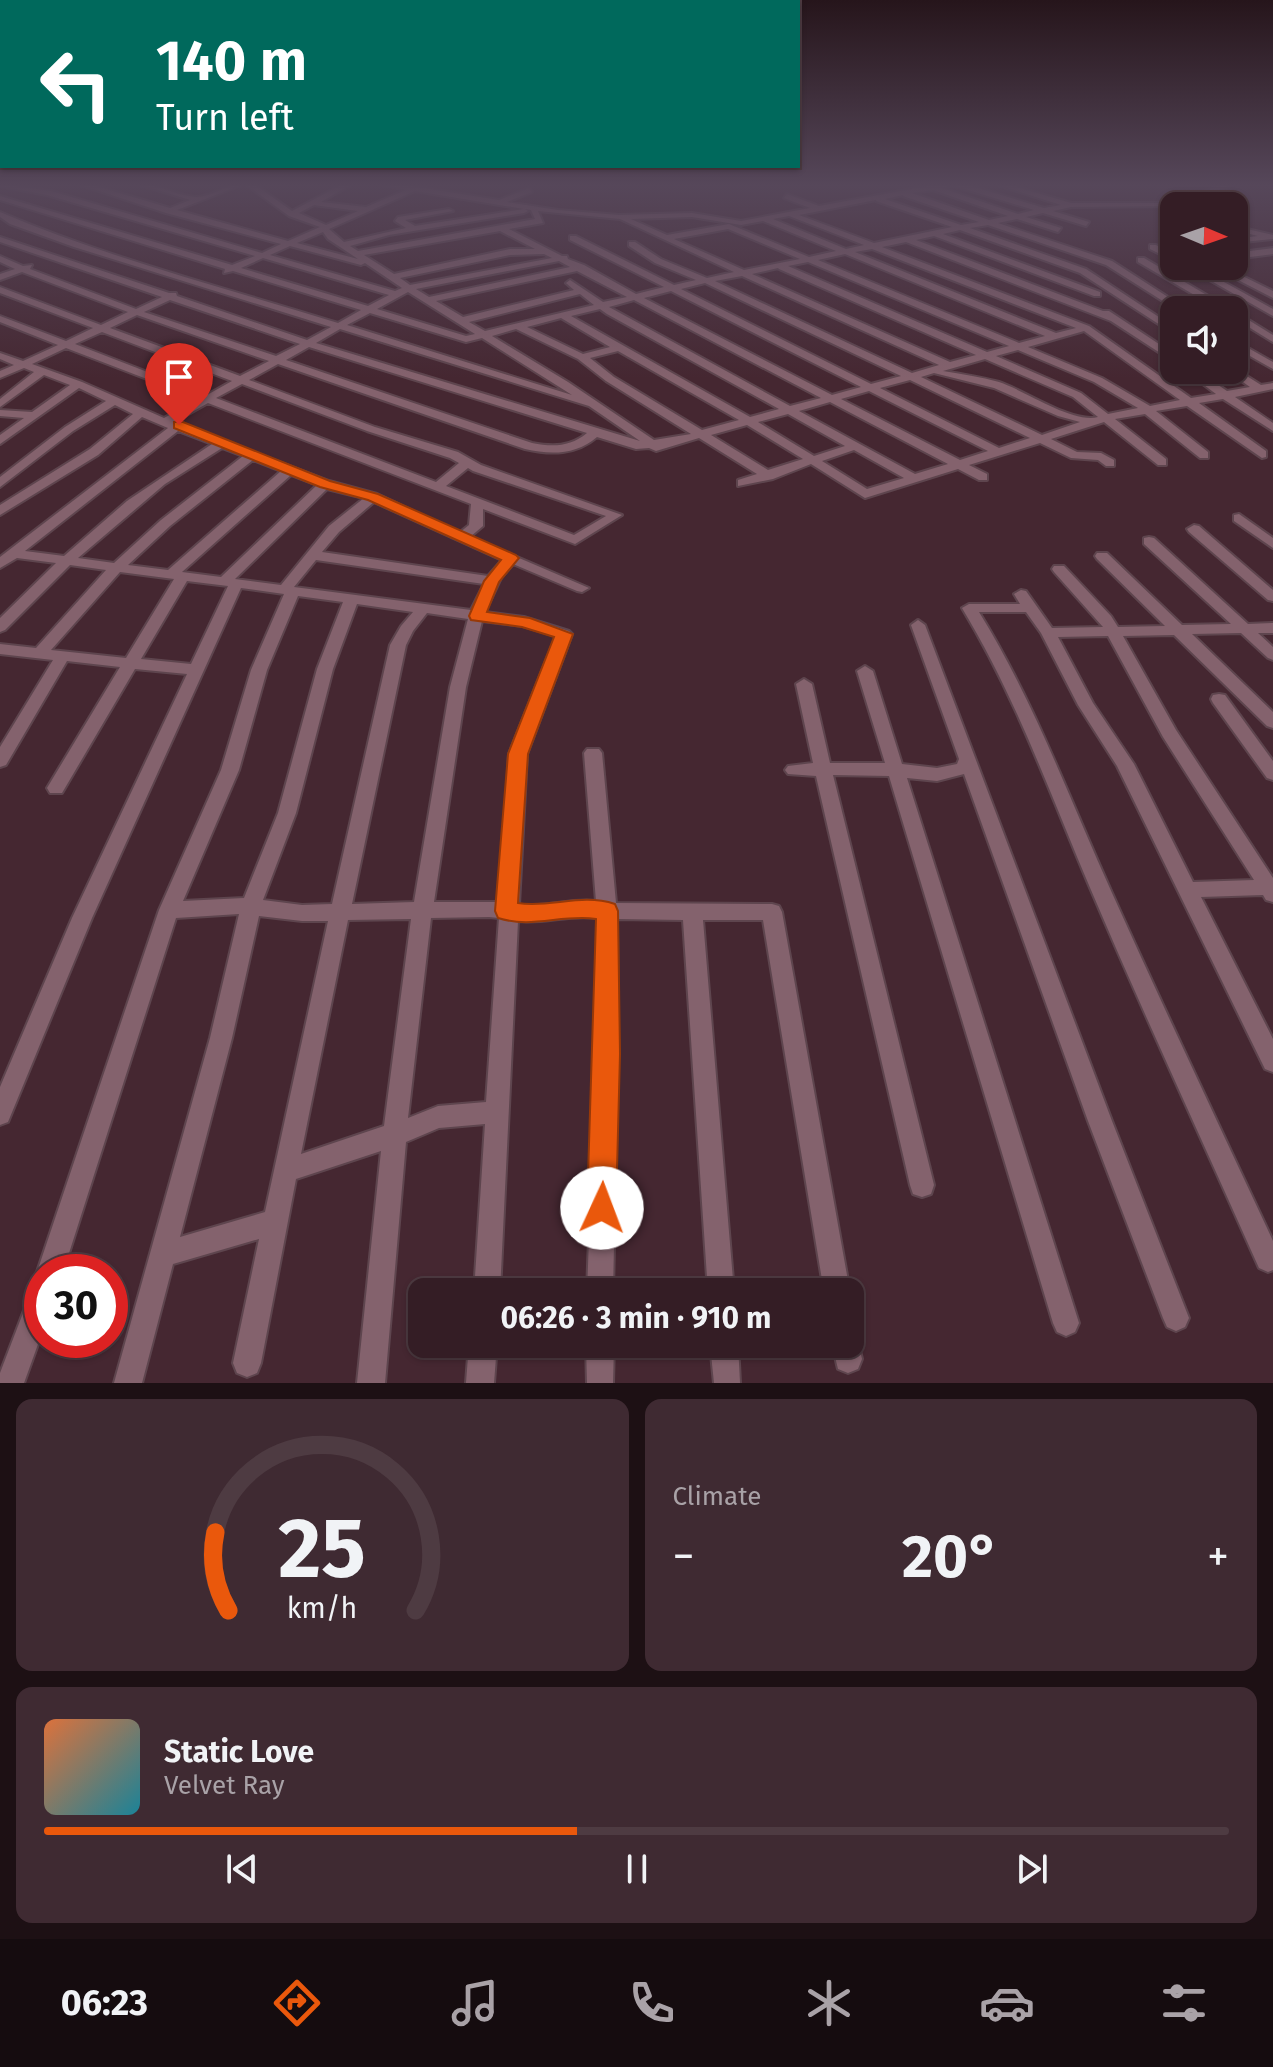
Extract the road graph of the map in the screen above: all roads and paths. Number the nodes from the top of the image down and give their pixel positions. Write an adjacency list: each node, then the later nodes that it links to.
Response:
1 (27, 249): 32 (street)
2 (74, 249): 32 (street)
3 (93, 249): 47 (street)
4 (164, 249): 40 (street)
5 (238, 249): 30 (street)
6 (279, 249): 30 (street)
7 (313, 249): 36 (street)
8 (349, 249): 28 (street)
9 (387, 249): 28 (street)
10 (543, 249): 23 (street)
11 (593, 249): 24 (street)
12 (610, 249): 24 (street)
13 (639, 249): 46 (street)
14 (687, 249): 41 (street)
15 (783, 249): 34 (street)
16 (834, 249): 27 (street)
17 (866, 249): 27 (street)
18 (885, 249): 74 (street)
19 (931, 249): 65 (street)
20 (977, 249): 65 (street)
21 (1020, 249): 70 (street)
22 (1068, 249): 56 (street)
23 (548, 251): 31 (street); 43 (street)
24 (598, 251): 26 (street); 50 (street)
25 (1273, 251): 29 (street)
26 (585, 253)
27 (844, 253): 34 (street); 78 (street)
28 (357, 254): 36 (street)
29 (1248, 254)
30 (262, 256): 40 (street); 53 (street)
31 (568, 257): 37 (street); 49 (street)
32 (54, 258): 39 (street); 55 (street)
33 (0, 259): 39 (street)
34 (810, 260): 38 (street); 84 (street)
35 (1141, 260): 57 (street)
36 (375, 265): 43 (street)
37 (581, 267): 58 (street); 59 (street)
38 (782, 267): 41 (street); 90 (street)
39 (21, 270): 42 (street); 62 (street)
40 (230, 270): 47 (street); 61 (street)
41 (743, 274): 46 (street); 95 (street)
42 (0, 277)
43 (394, 277): 49 (street)
44 (1214, 280): 63 (street)
45 (1243, 280): 54 (street)
46 (709, 281): 50 (street); 100 (street)
47 (202, 282): 55 (street); 72 (street)
48 (570, 283): 52 (street)
49 (408, 288): 53 (street); 59 (street)
50 (673, 289): 58 (street); 106 (street)
51 (0, 290): 71 (street)
52 (582, 291): 60 (street); 67 (street)
53 (395, 294): 61 (street)
54 (1273, 295)
55 (170, 296): 62 (street); 69 (street)
56 (1161, 296)
57 (1203, 296)
58 (636, 297): 60 (street); 110 (street)
59 (427, 300): 67 (street)
60 (601, 305): 64 (street); 118 (street)
61 (368, 310): 72 (street); 76 (street)
62 (136, 312): 71 (street); 79 (street)
63 (1273, 313)
64 (560, 314): 73 (street); 83 (street)
65 (1112, 318): 86 (street)
66 (0, 319): 82 (street)
67 (460, 321): 76 (street)
68 (1248, 321): 75 (street)
69 (249, 322): 79 (street); 81 (street)
70 (1160, 322)
71 (99, 326): 82 (street); 101 (street)
72 (339, 326): 81 (street); 115 (street)
73 (517, 326): 76 (street); 91 (street)
74 (1086, 328): 78 (street); 88 (street)
75 (1268, 332): 77 (street); 80 (street)
76 (482, 334): 115 (street)
77 (1248, 335)
78 (1056, 337): 84 (street)
79 (213, 338): 92 (street)
80 (1273, 339)
81 (307, 343): 85 (street); 92 (street)
82 (61, 345): 93 (street); 112 (street)
83 (621, 347): 91 (street); 123 (street)
84 (1020, 347): 90 (street); 117 (street)
85 (324, 348): 96 (street); 128 (street)
86 (1159, 348): 88 (street)
87 (1248, 351): 94 (street)
88 (1121, 354): 114 (street)
89 (0, 356): 93 (street)
90 (986, 356): 95 (street); 122 (street)
91 (582, 357): 127 (street)
92 (273, 361): 96 (street); 101 (street)
93 (20, 364): 97 (street); 99 (street)
94 (1273, 366)
95 (951, 367): 98 (street)
96 (302, 371): 113 (street)
97 (41, 372): 103 (street); 116 (street)
98 (935, 372): 100 (street); 125 (street)
99 (0, 375)
100 (914, 378): 106 (street); 129 (street)
101 (239, 380): 112 (street); 113 (street)
102 (1248, 381): 107 (street)
103 (78, 384): 111 (street); 121 (street)
104 (1209, 384): 108 (street)
105 (1273, 386): 107 (street)
106 (873, 387): 110 (street); 134 (street)
107 (1258, 388): 108 (street); 109 (street)
108 (1224, 394): 114 (street); 126 (street)
109 (1273, 397)
110 (834, 398): 118 (street); 142 (street)
111 (116, 400): 120 (street); 147 (street)
112 (204, 400): 124 (street); 150 (street)
113 (343, 401): 128 (street); 140 (street)
114 (1185, 401): 117 (street); 135 (street)
115 (588, 403): 133 (street)
116 (0, 404)
117 (1145, 408): 122 (street); 137 (street)
118 (786, 409): 123 (street); 132 (street)
119 (0, 413): 121 (street)
120 (141, 413): 124 (street); 153 (street)
121 (32, 415): 130 (street)
122 (1109, 417): 125 (street); 139 (street)
123 (747, 421): 127 (street); 138 (street)
124 (173, 423): 131 (street); 161 (street)
125 (1092, 423): 129 (street)
126 (1273, 428)
127 (701, 433): 133 (street); 144 (street)
128 (593, 434): 133 (street)
129 (1042, 438): 134 (street); 141 (street)
130 (0, 440)
131 (223, 443): 136 (street); 163 (street)
132 (856, 446): 138 (street); 146 (street)
133 (656, 447)
134 (998, 452): 142 (street)
135 (1262, 454)
136 (252, 455): 143 (street); 165 (street)
137 (1204, 455)
138 (815, 461): 144 (street); 146 (street)
139 (1162, 462)
140 (467, 463): 150 (street); 152 (street)
141 (1110, 463)
142 (960, 465): 145 (street); 146 (street)
143 (289, 470): 149 (street); 166 (street)
144 (769, 476): 148 (street)
145 (983, 477)
146 (915, 479)
147 (0, 483)
148 (742, 483)
149 (325, 484): 151 (street); 168 (street)
150 (436, 488): 152 (street)
151 (373, 497): 156 (street); 159 (street)
152 (477, 504): 156 (street)
153 (0, 511)
154 (1239, 518): 158 (street)
155 (1194, 529): 171 (street)
156 (461, 538): 162 (street)
157 (1149, 541): 178 (street)
158 (1273, 544)
159 (312, 555): 167 (street); 170 (street)
160 (1102, 556): 179 (street)
161 (5, 557): 163 (street)
162 (511, 558): 167 (street); 169 (street)
163 (64, 563): 165 (street); 176 (street)
164 (1059, 569): 181 (street)
165 (114, 570): 166 (street); 183 (street)
166 (176, 576): 168 (street); 186 (street)
167 (492, 581): 174 (street)
168 (230, 583): 170 (street); 187 (street)
169 (582, 588)
170 (288, 591): 172 (street); 204 (street)
171 (1273, 597)
172 (351, 600): 173 (street); 202 (street)
173 (423, 609): 174 (street); 207 (street)
174 (477, 616): 203 (street); 205 (street)
175 (918, 625): 193 (street)
176 (0, 627)
177 (1273, 628): 178 (street)
178 (1244, 629): 179 (street); 184 (street)
179 (1179, 630): 181 (street); 191 (street)
180 (1048, 633): 181 (street); 201 (street); 218 (street)
181 (1112, 633): 200 (street)
182 (2, 652): 183 (street)
183 (39, 655): 185 (street)
184 (1273, 655)
185 (62, 657): 186 (street); 194 (street)
186 (128, 664): 187 (street); 199 (street)
187 (195, 670): 211 (street)
188 (865, 671): 197 (street)
189 (804, 684): 196 (street)
190 (1219, 699): 198 (street)
191 (1273, 722)
192 (593, 753): 206 (street)
193 (967, 760): 197 (street); 223 (street)
194 (0, 761)
195 (794, 770): 196 (street)
196 (822, 770): 197 (street); 214 (street)
197 (896, 770): 224 (street)
198 (1273, 774)
199 (56, 788)
200 (1272, 889): 201 (street)
201 (1188, 890): 209 (street)
202 (251, 906): 204 (street); 207 (street); 217 (street)
203 (422, 909): 205 (street); 207 (street); 212 (street)
204 (169, 910): 216 (street)
205 (506, 911): 206 (street); 210 (street)
206 (607, 911): 208 (street); 220 (street)
207 (340, 912): 213 (street)
208 (692, 912): 221 (street); 222 (street)
209 (1273, 1062)
210 (496, 1112): 212 (street); 219 (street)
211 (0, 1114)
212 (392, 1134): 213 (street); 234 (street)
213 (285, 1171): 215 (street)
214 (922, 1185)
215 (274, 1222): 217 (street); 229 (street)
216 (56, 1254)
217 (161, 1255): 233 (street)
218 (1268, 1259)
219 (488, 1278)
220 (600, 1278)
221 (720, 1278)
222 (835, 1278)
223 (1176, 1318)
224 (1066, 1323)
225 (24, 1345): 232 (street)
226 (482, 1358): 235 (street)
227 (600, 1358): 230 (street)
228 (725, 1358): 231 (street)
229 (247, 1363)
230 (600, 1381)
231 (727, 1381)
232 (10, 1383)
233 (128, 1383)
234 (371, 1383)
235 (480, 1383)

